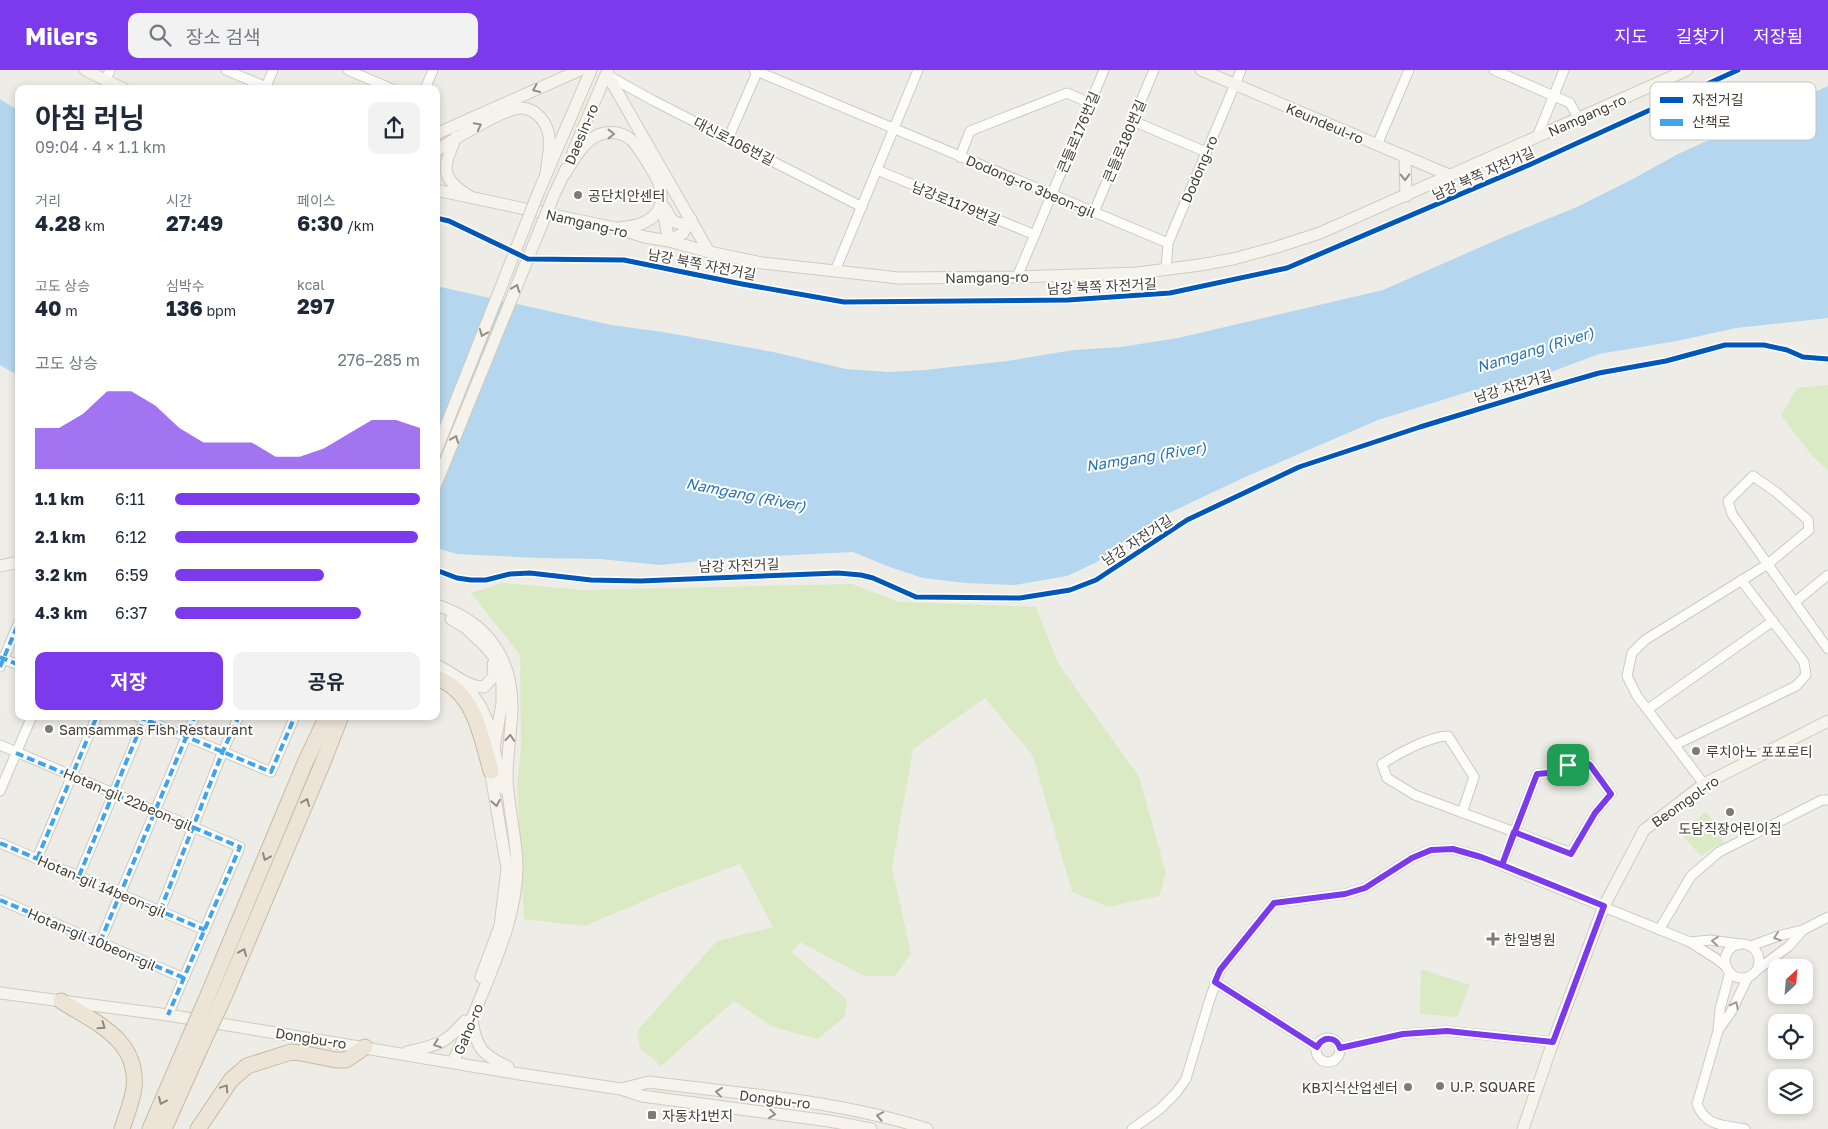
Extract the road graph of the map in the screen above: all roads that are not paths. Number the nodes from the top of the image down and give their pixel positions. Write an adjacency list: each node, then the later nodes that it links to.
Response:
1 (85, 70): 19 (street)
2 (226, 70): 23 (street)
3 (273, 70): 24 (street)
4 (348, 70): 25 (street)
5 (433, 70): 26 (street)
6 (590, 70): 43 (street, Daesin-ro)
7 (756, 70): 32 (street, Dodong-ro 3beon-gil); 36 (street)
8 (918, 70): 32 (street)
9 (1104, 70): 29 (street, 큰들로176번길)
10 (1154, 70): 31 (street, 큰들로180번길)
11 (1201, 70): 21 (street, Keundeul-ro)
12 (1240, 70): 21 (street, Dodong-ro)
13 (1409, 70): 37 (street)
14 (1494, 70): 28 (street)
15 (1564, 70): 28 (street)
16 (1687, 70): 20 (street, Namgang-ro)
17 (571, 71): 33 (street, one-way to 33)
18 (607, 72): 36 (street, 대신로106번길); 44 (street, Daesin-ro); 53 (street)
19 (108, 75): 22 (street)
20 (1660, 82)
21 (1235, 84): 37 (street, Keundeul-ro); 39 (street, Dodong-ro)
22 (119, 85)
23 (259, 85)
24 (267, 85)
25 (383, 85)
26 (427, 85)
27 (1650, 86): 30 (street, Namgang-ro)
28 (1554, 95): 30 (street); 35 (street)
29 (1090, 103): 40 (street); 47 (street, 큰들로176번길)
30 (1578, 118): 35 (street, Namgang-ro)
31 (1133, 121): 39 (street); 52 (street, 큰들로180번길)
32 (894, 129): 40 (street, Dodong-ro 3beon-gil); 42 (street)
33 (440, 132)
34 (456, 137): 38 (street); 43 (street, one-way to 43); 49 (street)
35 (1537, 137): 45 (street, Namgang-ro)
36 (728, 138): 51 (street, 대신로106번길)
37 (1378, 145): 41 (street, Keundeul-ro)
38 (440, 148)
39 (1206, 152): 57 (street, Dodong-ro)
40 (960, 156): 47 (street, Dodong-ro 3beon-gil)
41 (1405, 157): 45 (street, Keundeul-ro); 48 (street, one-way to 48)
42 (877, 170): 51 (street); 55 (street, 남강로1179번길)
43 (546, 174): 62 (street, Daesin-ro, one-way to 62, bridge)
44 (564, 175): 50 (street, one-way to 50); 63 (street, Daesin-ro, one-way to 44, bridge)
45 (1450, 175): 48 (street, Namgang-ro)
46 (440, 191): 49 (street, Namgang-ro)
47 (1052, 195): 52 (street, Dodong-ro 3beon-gil); 55 (street, 큰들로176번길)
48 (1406, 196): 59 (street, Namgang-ro)
49 (473, 198): 54 (street, Namgang-ro)
50 (661, 202): 53 (street); 54 (street); 56 (street)
51 (862, 207): 60 (street)
52 (1094, 212): 57 (street, Dodong-ro 3beon-gil)
53 (690, 221): 56 (street); 58 (street)
54 (615, 228): 56 (street, Namgang-ro)
55 (1035, 235): 61 (street, 큰들로176번길)
56 (669, 241): 58 (street, Namgang-ro)
57 (1168, 243): 59 (street, Dodong-ro)
58 (709, 252): 60 (street, Namgang-ro)
59 (1166, 270): 61 (street, Namgang-ro)
60 (835, 271): 61 (street, Namgang-ro)
61 (1017, 277)
62 (440, 440)
63 (440, 474)
64 (15, 563): 66 (street)
65 (1768, 564): 65 (street); 68 (street); 69 (street)
66 (0, 566)
67 (1828, 575): 69 (street)
68 (1741, 580): 72 (street); 81 (street)
69 (1795, 602): 75 (street)
70 (440, 607): 110 (street, Gaho-ro, one-way to 70)
71 (440, 613): 74 (street, Gaho-ro)
72 (1773, 621): 81 (street); 95 (street)
73 (15, 631): 76 (street)
74 (484, 645): 80 (street); 97 (street, Gaho-ro)
75 (1828, 649)
76 (1, 661): 77 (street)
77 (15, 664)
78 (440, 666): 80 (street)
79 (440, 680): 102 (highway)
80 (465, 683): 97 (street)
81 (1648, 709): 95 (street)
82 (30, 720): 99 (street)
83 (95, 720): 103 (street)
84 (141, 720): 106 (street)
85 (149, 720): 94 (street)
86 (193, 720): 94 (street)
87 (237, 720): 98 (street)
88 (292, 720): 98 (street)
89 (321, 720): 100 (highway)
90 (325, 720): 100 (highway)
91 (339, 720): 101 (highway)
92 (347, 720): 101 (highway)
93 (1828, 721): 104 (street, Beomgol-ro)
94 (186, 736): 98 (street); 108 (street)
95 (1675, 745): 104 (street)
96 (0, 746): 99 (street, Hotan-gil 22beon-gil)
97 (493, 748): 102 (street, Gaho-ro); 110 (street)
98 (223, 752): 111 (street)
99 (16, 753): 103 (street, Hotan-gil 22beon-gil); 105 (street)
100 (305, 763): 135 (highway, one-way to 135)
101 (322, 767): 135 (highway, one-way to 101)
102 (491, 771): 138 (street, Gaho-ro, one-way to 138)
103 (72, 776): 106 (street, Hotan-gil 22beon-gil); 114 (street)
104 (1704, 784): 119 (street, Beomgol-ro)
105 (0, 791)
106 (113, 793): 108 (street, Hotan-gil 22beon-gil); 116 (street)
107 (1828, 800): 123 (street)
108 (155, 811): 111 (street, Hotan-gil 22beon-gil); 117 (street)
109 (1462, 813): 109 (street); 112 (street)
110 (512, 821): 138 (street, Gaho-ro)
111 (193, 826): 120 (street); 122 (street, Hotan-gil 22beon-gil)
112 (1514, 832): 112 (street); 115 (street)
113 (0, 843): 114 (street, Hotan-gil 14beon-gil)
114 (37, 859): 116 (street, Hotan-gil 14beon-gil)
115 (1502, 865): 119 (street); 133 (street)
116 (79, 876): 117 (street, Hotan-gil 14beon-gil)
117 (120, 894): 120 (street, Hotan-gil 14beon-gil); 125 (street)
118 (0, 900): 125 (street, Hotan-gil 10beon-gil)
119 (1604, 906): 123 (street); 141 (street, Beomgol-ro)
120 (160, 911): 122 (street, Hotan-gil 14beon-gil)
121 (1828, 917): 124 (street)
122 (205, 930): 132 (street)
123 (1659, 930): 126 (street)
124 (1803, 930): 128 (street, one-way to 128); 130 (street)
125 (100, 942): 132 (street, Hotan-gil 10beon-gil)
126 (1690, 942): 127 (street, one-way to 126); 129 (street)
127 (1740, 944): 128 (street); 129 (street)
128 (1751, 946): 130 (street)
129 (1728, 970): 131 (street); 139 (street)
130 (1757, 970): 131 (street)
131 (1748, 977): 139 (street, one-way to 131)
132 (184, 978): 137 (street)
133 (1215, 982): 142 (street); 155 (street)
134 (0, 993): 136 (street, Dongbu-ro)
135 (217, 995): 140 (highway, bridge)
136 (61, 1001): 137 (street, Dongbu-ro); 149 (highway, one-way to 149)
137 (168, 1015): 143 (street, Dongbu-ro)
138 (468, 1020): 145 (street, one-way to 145); 146 (street, Gaho-ro); 147 (street)
139 (1718, 1031): 157 (street)
140 (195, 1042): 150 (highway, one-way to 150); 151 (highway)
141 (1553, 1042): 144 (street); 156 (street, Beomgol-ro)
142 (1317, 1047): 144 (street); 144 (street)
143 (365, 1048): 145 (street, Dongbu-ro); 152 (highway, one-way to 143)
144 (1340, 1048)
145 (401, 1054): 146 (street, Dongbu-ro)
146 (453, 1062): 147 (street, Dongbu-ro)
147 (520, 1074): 148 (street, Dongbu-ro)
148 (621, 1088): 153 (street, Dongbu-ro, one-way to 153); 154 (street, Dongbu-ro, one-way to 148)
149 (122, 1129)
150 (150, 1129)
151 (164, 1129)
152 (198, 1129)
153 (871, 1129)
154 (926, 1129)
155 (1132, 1129)
156 (1523, 1129)
157 (1745, 1129)

